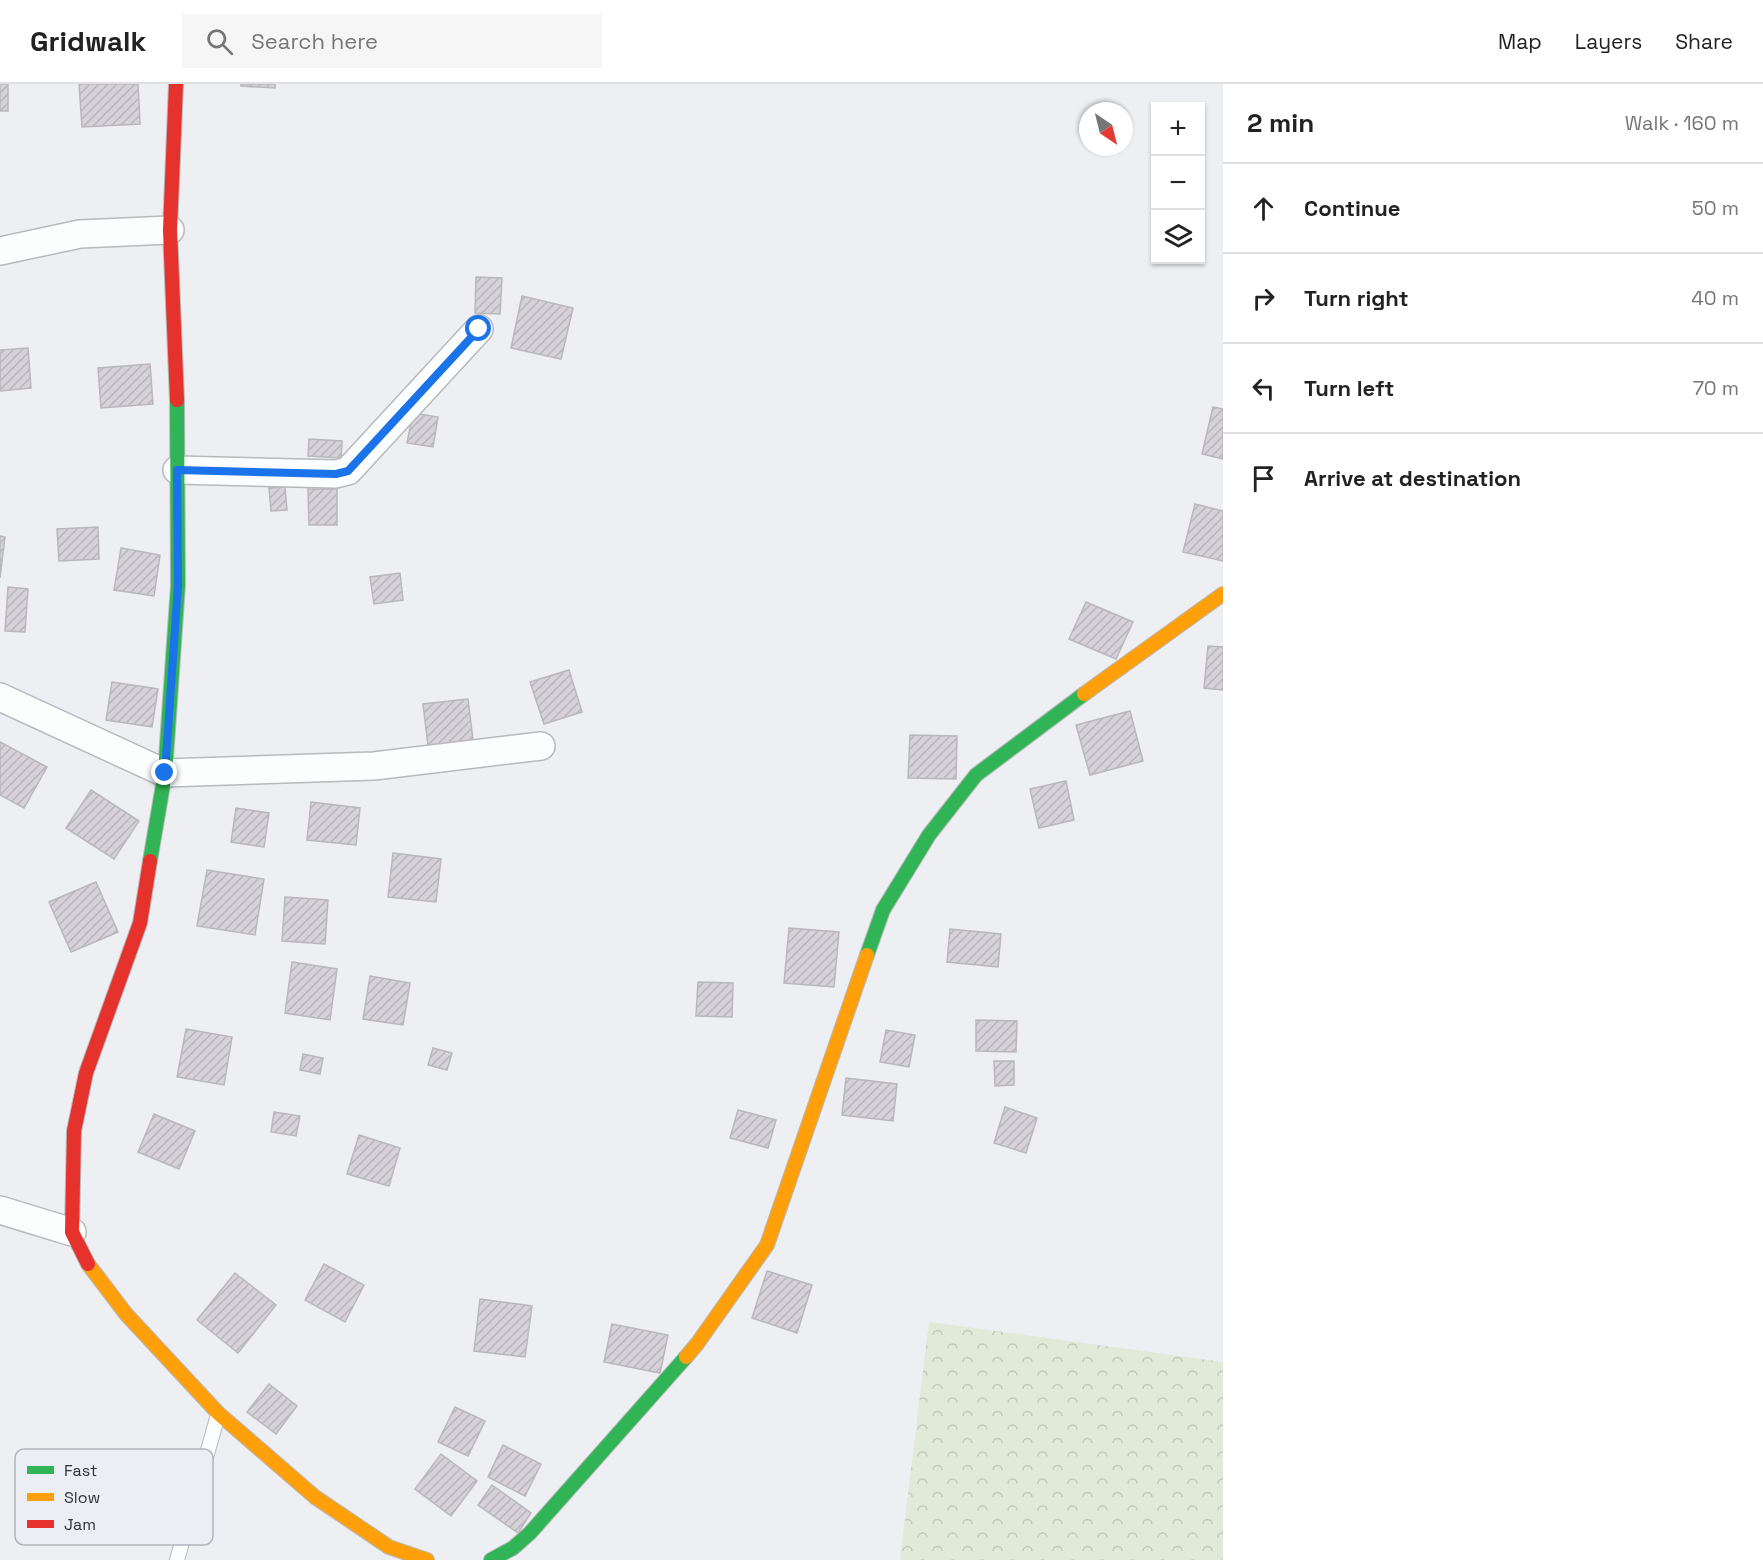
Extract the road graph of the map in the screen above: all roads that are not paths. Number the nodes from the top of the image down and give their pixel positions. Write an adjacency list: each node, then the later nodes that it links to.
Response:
1 (177, 84): 2 (street)
2 (170, 230): 3 (street); 5 (street)
3 (0, 251)
4 (479, 329): 5 (street)
5 (177, 470): 9 (street)
6 (1223, 594): 17 (street)
7 (0, 698): 9 (street)
8 (541, 746): 9 (street)
9 (165, 773): 11 (street)
10 (0, 1210): 11 (street)
11 (72, 1232): 12 (street)
12 (218, 1413): 13 (lane); 15 (street)
13 (208, 1449)
14 (181, 1545): 16 (lane)
15 (416, 1559)
16 (177, 1560)
17 (491, 1560)

